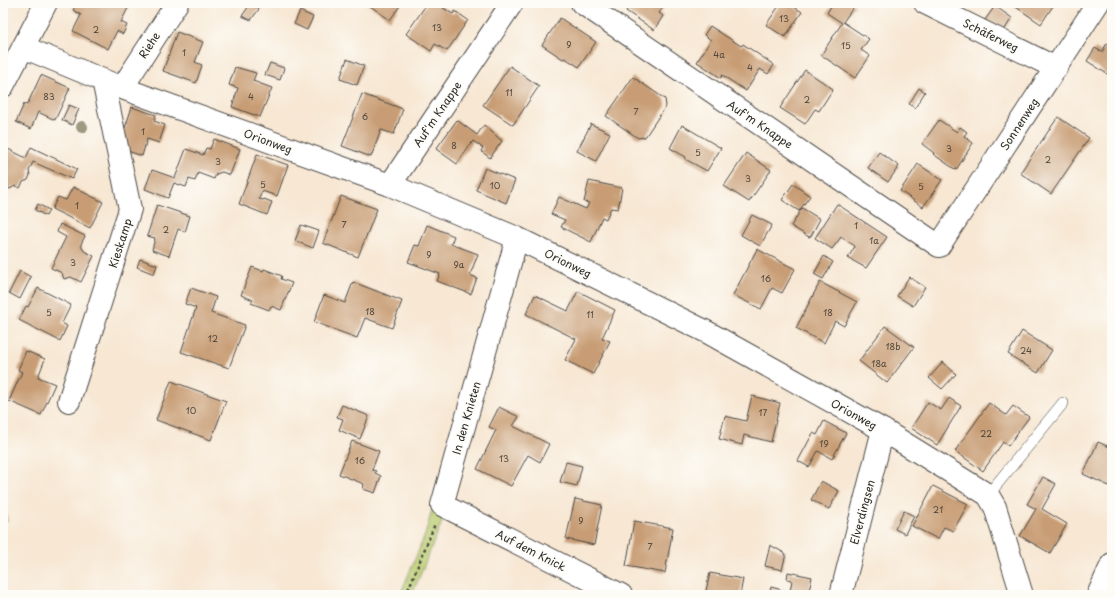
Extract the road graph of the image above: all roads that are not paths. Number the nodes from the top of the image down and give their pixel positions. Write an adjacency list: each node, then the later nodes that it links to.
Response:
1 (46, 3): 8 (street)
2 (177, 3): 10 (street, Riehe)
3 (512, 3): 12 (street, Auf'm Knappe)
4 (582, 3): 14 (street, Auf'm Knappe)
5 (926, 3): 9 (street, Schäferweg)
6 (1099, 3): 7 (street); 9 (street, Sonnenweg)
7 (1112, 10)
8 (13, 58): 10 (street, Orionweg); 11 (street)
9 (1056, 68): 14 (street, Sonnenweg)
10 (113, 84): 12 (street, Orionweg); 15 (street, Kieskamp)
11 (3, 86)
12 (390, 185): 13 (street, Orionweg)
13 (517, 238): 17 (street, Orionweg); 19 (street, In den Knieten)
14 (939, 246)
15 (69, 402)
16 (1063, 403): 18 (lane)
17 (884, 430): 18 (street, Orionweg); 22 (street, Elverdingsen)
18 (988, 495): 23 (street)
19 (442, 505): 21 (street, Auf dem Knick)
20 (1112, 564): 24 (street)
21 (621, 595)
22 (841, 595)
23 (1022, 595)
24 (1098, 595)

